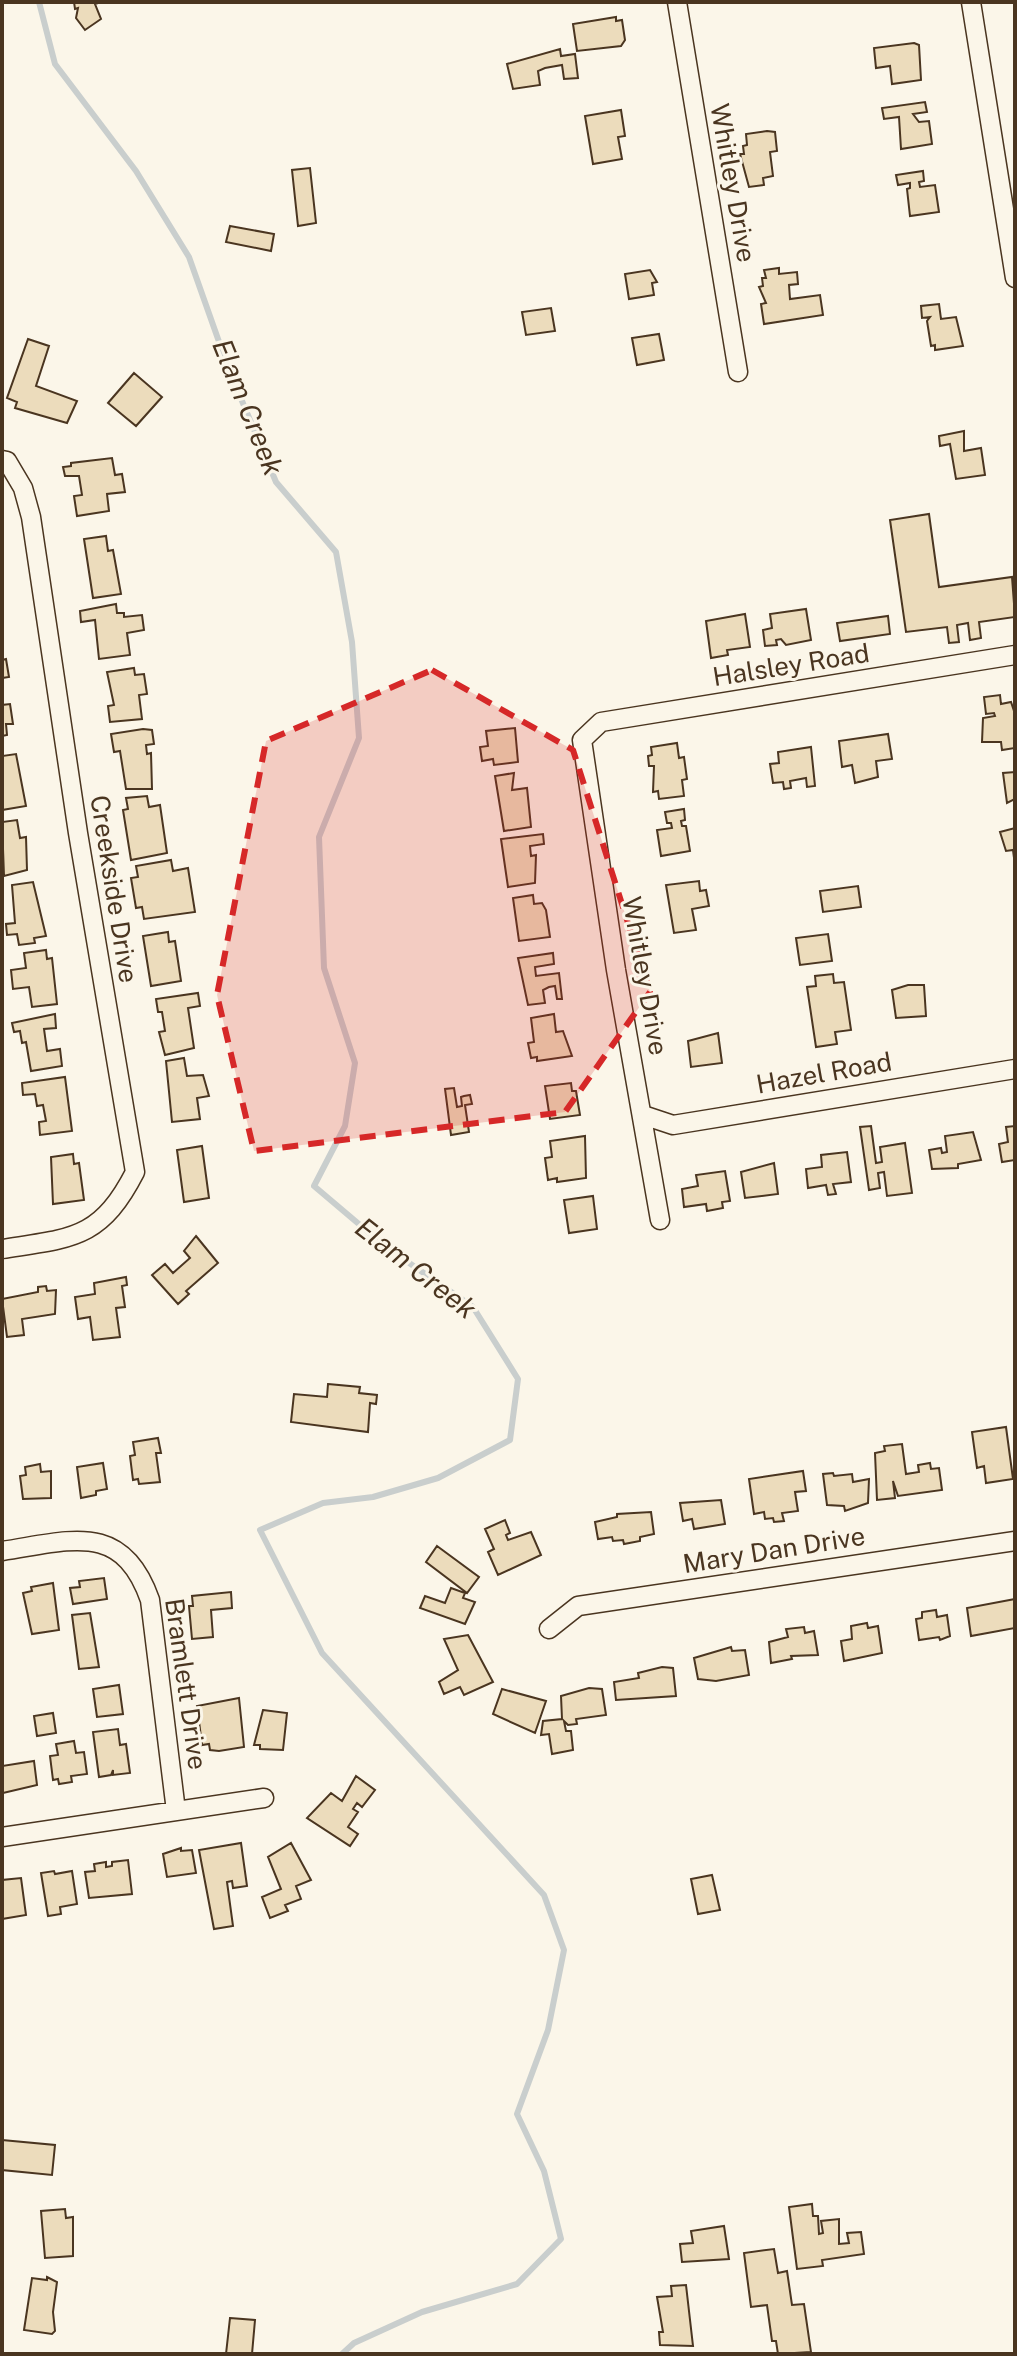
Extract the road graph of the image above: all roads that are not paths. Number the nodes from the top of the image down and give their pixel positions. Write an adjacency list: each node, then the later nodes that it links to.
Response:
1 (677, 2): 4 (street, Whitley Drive)
2 (971, 2): 3 (street)
3 (1015, 278)
4 (738, 372)
5 (2, 460): 11 (street, Creekside Drive)
6 (1015, 655): 7 (street, Halsley Road)
7 (582, 740): 9 (street, Whitley Drive)
8 (1015, 1069): 9 (street, Hazel Road)
9 (643, 1115): 10 (street, Whitley Drive)
10 (660, 1220)
11 (2, 1249)
12 (1015, 1541): 14 (street, Mary Dan Drive)
13 (2, 1551): 16 (street, Bramlett Drive)
14 (549, 1629)
15 (264, 1798): 16 (street)
16 (176, 1811): 17 (street)
17 (2, 1837)

